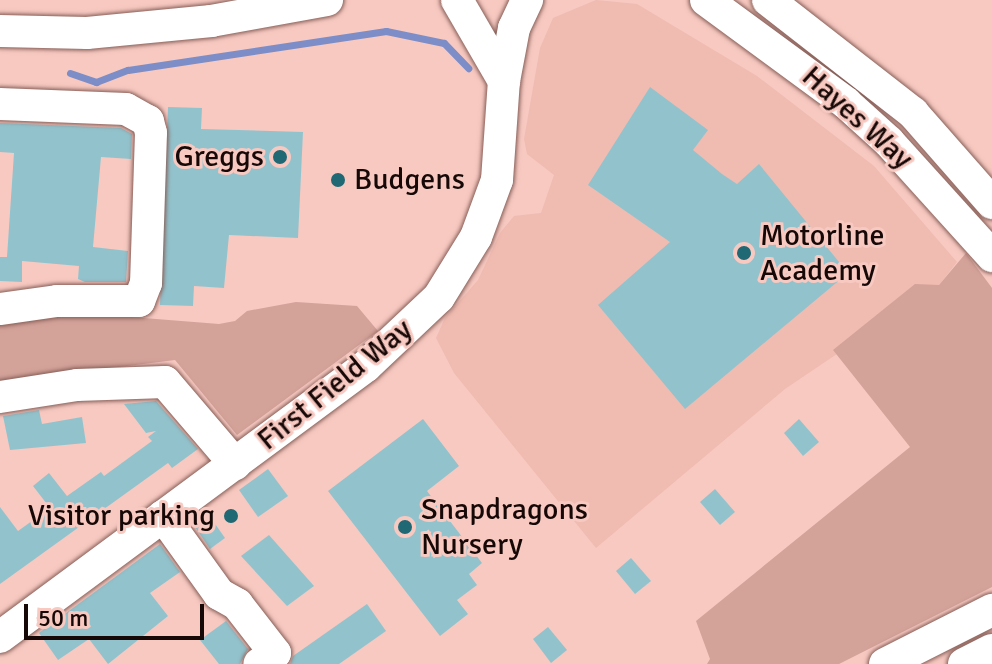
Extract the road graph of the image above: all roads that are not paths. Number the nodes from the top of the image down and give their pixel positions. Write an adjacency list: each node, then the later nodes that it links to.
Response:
1 (327, 0): 7 (street)
2 (458, 0): 3 (street); 8 (street)
3 (519, 0)
4 (527, 0): 8 (street, First Field Way)
5 (706, 0): 11 (street, Hayes Way)
6 (768, 0): 10 (street, Hayes Way)
7 (0, 31)
8 (504, 81): 14 (street, First Field Way)
9 (0, 104): 12 (street)
10 (992, 203)
11 (992, 256)
12 (0, 309)
13 (0, 397): 14 (street, First Field Way)
14 (235, 464): 15 (street, First Field Way)
15 (163, 516): 17 (street, First Field Way); 19 (street)
16 (992, 610): 20 (street)
17 (0, 637)
18 (992, 650): 21 (street)
19 (259, 664)
20 (885, 664)
21 (964, 664)

